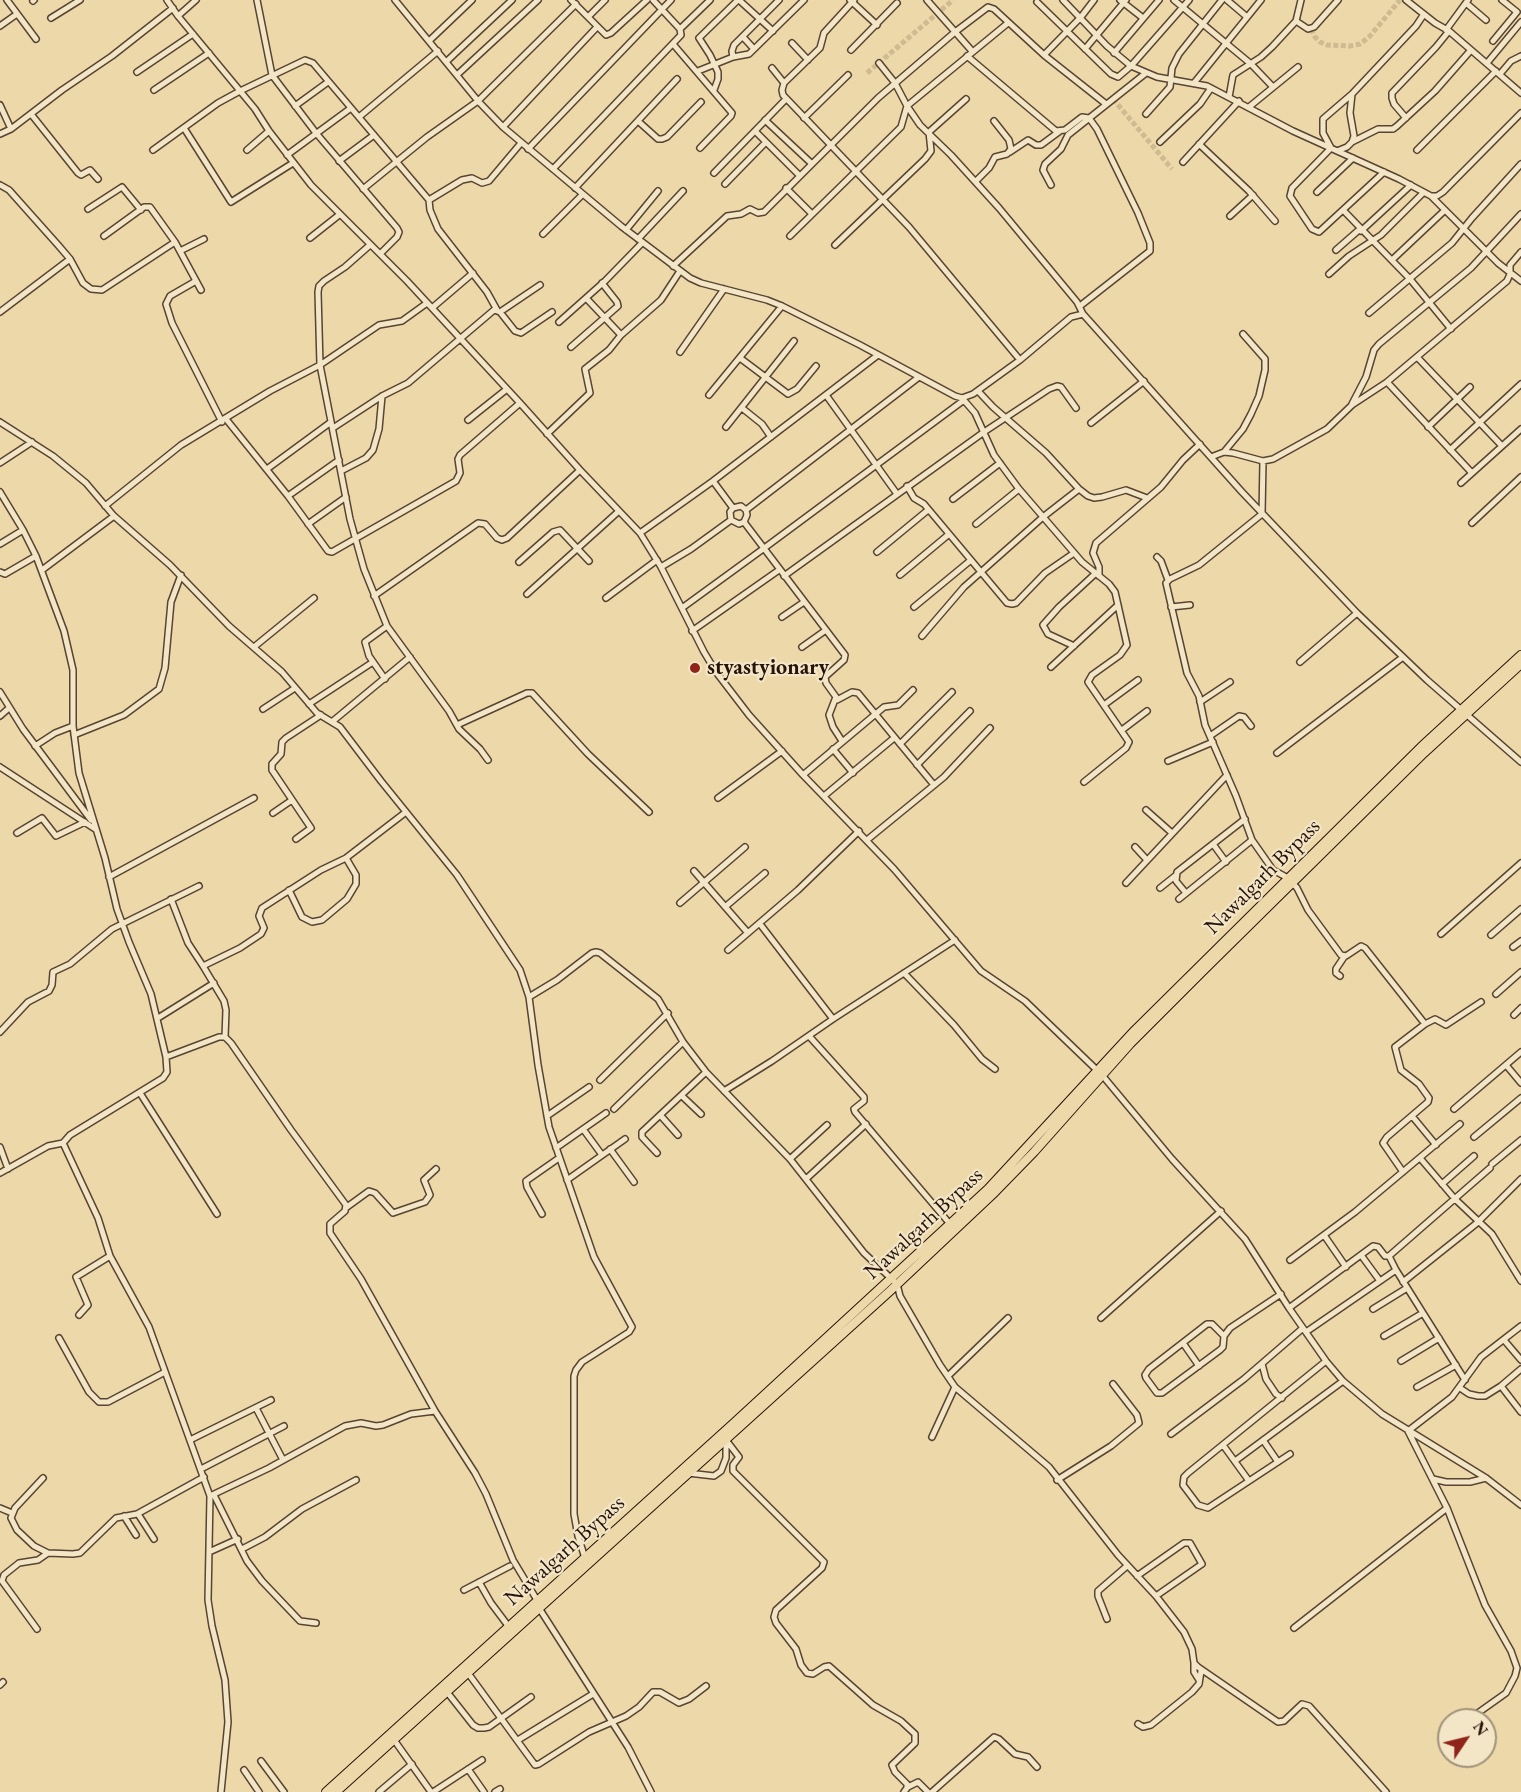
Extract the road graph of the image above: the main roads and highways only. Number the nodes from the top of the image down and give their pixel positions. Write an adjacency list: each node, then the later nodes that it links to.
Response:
1 (1521, 655): 3 (main road, Nawalgarh Bypass)
2 (1521, 664): 3 (main road, Nawalgarh Bypass)
3 (1464, 712): 4 (main road, Nawalgarh Bypass)
4 (1100, 1072): 5 (main road, Nawalgarh Bypass); 5 (main road, Nawalgarh Bypass)
5 (895, 1281): 6 (main road, Nawalgarh Bypass); 6 (main road, Nawalgarh Bypass)
6 (535, 1607): 7 (main road, Nawalgarh Bypass); 7 (main road, Nawalgarh Bypass)
7 (392, 1737): 8 (main road, Nawalgarh Bypass); 9 (main road, Nawalgarh Bypass)
8 (345, 1789): 10 (main road, Nawalgarh Bypass)
9 (326, 1792)
10 (336, 1792)

